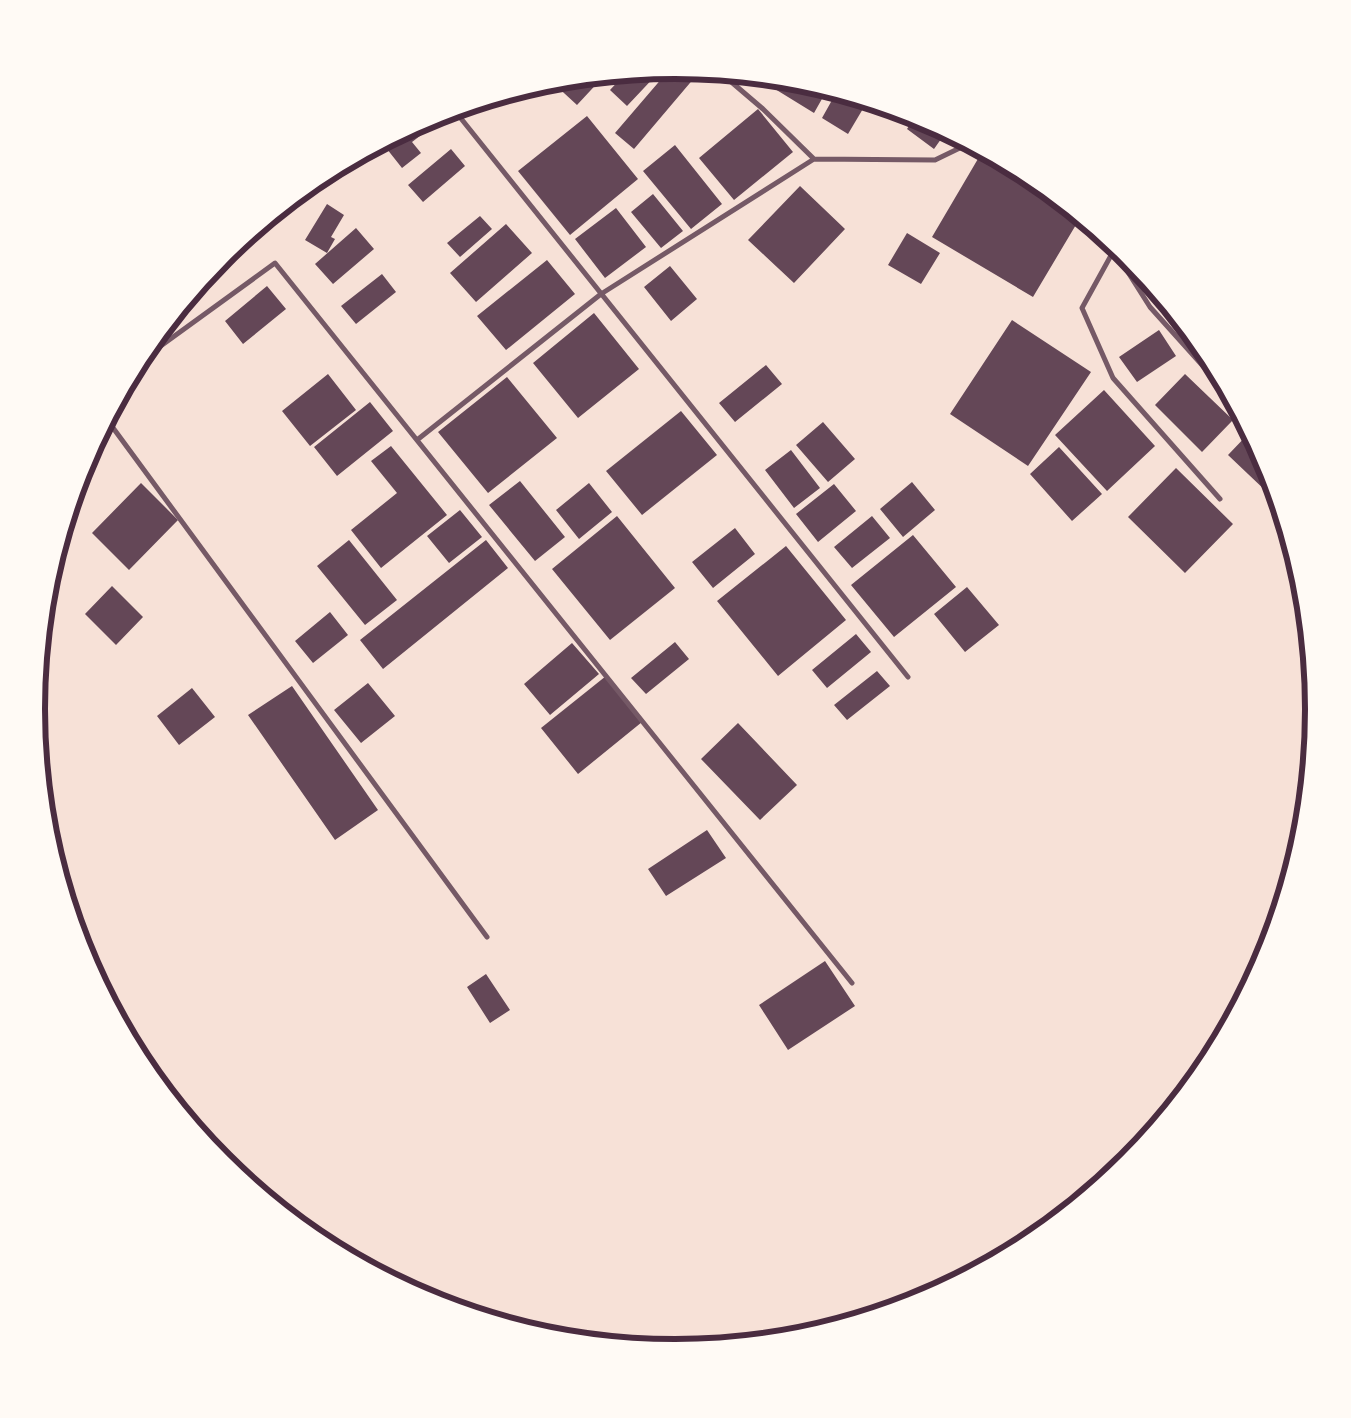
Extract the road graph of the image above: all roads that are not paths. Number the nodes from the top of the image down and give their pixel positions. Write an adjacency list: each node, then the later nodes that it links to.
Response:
1 (731, 81): 4 (street)
2 (460, 117): 7 (street)
3 (961, 147): 4 (street)
4 (814, 158): 7 (street)
5 (1111, 254): 12 (street)
6 (1127, 269): 9 (street)
7 (601, 294): 11 (street); 13 (street)
8 (160, 347): 11 (street)
9 (1208, 371)
10 (112, 427): 14 (street)
11 (417, 440): 15 (street)
12 (1220, 500)
13 (908, 677)
14 (486, 937)
15 (852, 983)

